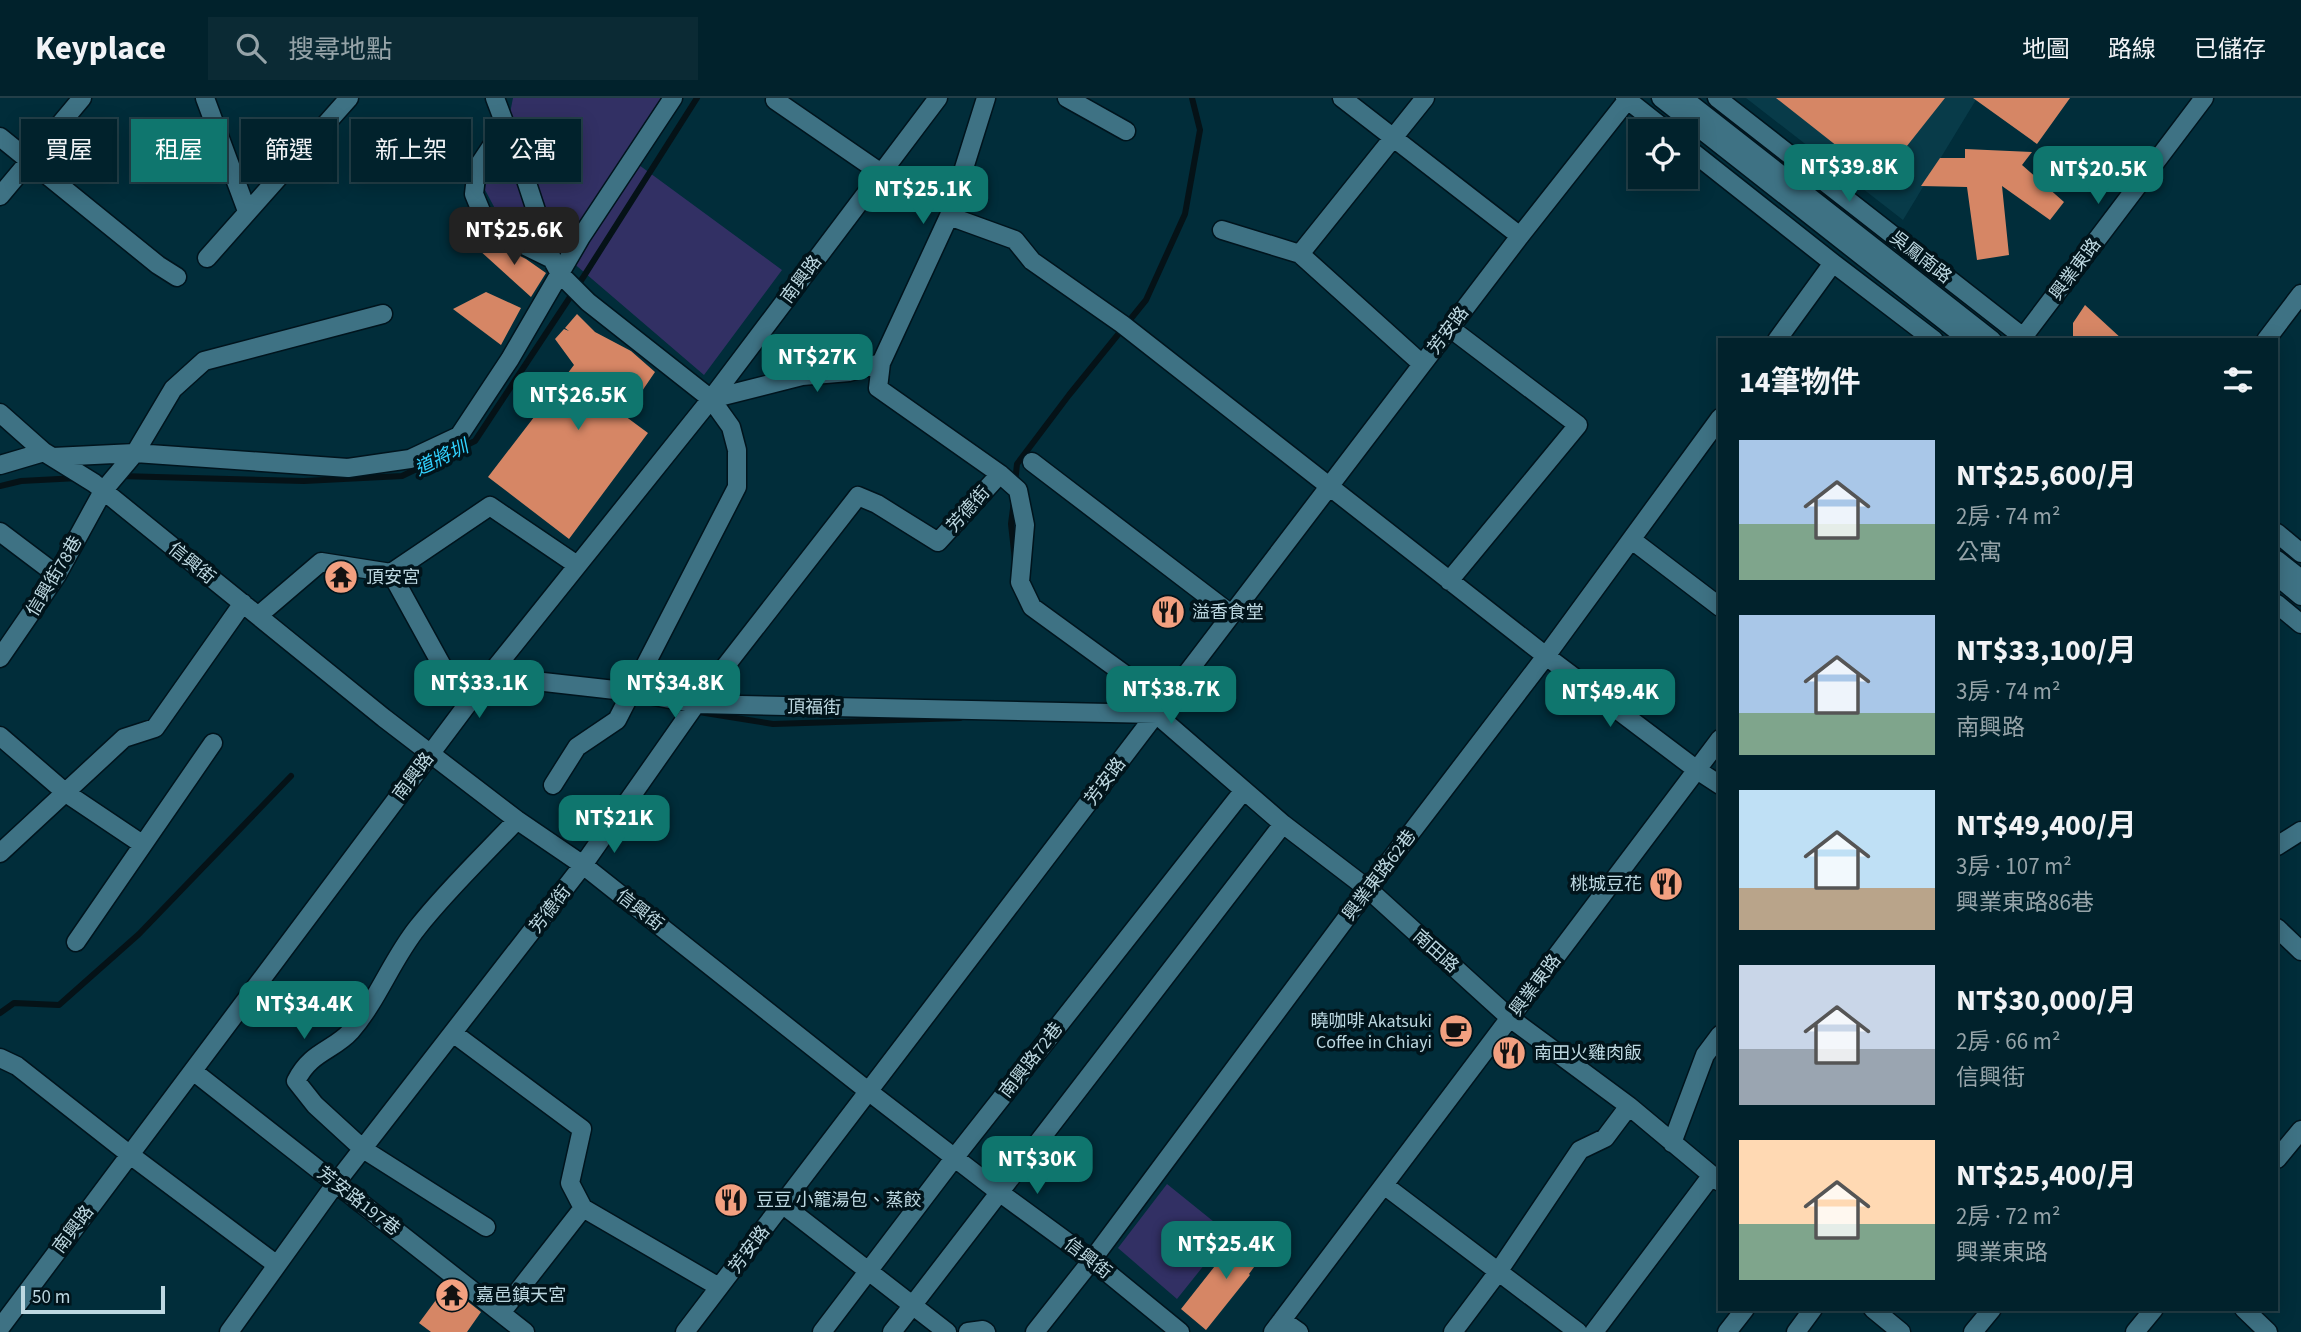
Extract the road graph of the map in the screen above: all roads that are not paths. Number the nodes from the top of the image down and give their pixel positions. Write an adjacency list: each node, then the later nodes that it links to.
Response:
1 (82, 98): 17 (street)
2 (205, 98): 31 (street)
3 (349, 98): 31 (street)
4 (495, 98): 18 (street)
5 (673, 98): 38 (street)
6 (776, 98): 27 (street)
7 (938, 98): 27 (street, 南興路)
8 (986, 98): 32 (street)
9 (1067, 98): 20 (street)
10 (1342, 98): 22 (street)
11 (1425, 98): 22 (street)
12 (1661, 98): 45 (street, 吳鳳南路)
13 (1683, 98): 46 (street, 吳鳳南路)
14 (1717, 98): 47 (street, 吳鳳南路)
15 (2204, 98): 48 (street, 興業東路)
16 (1627, 99): 19 (street); 34 (street, 芳安路)
17 (64, 119)
18 (502, 119)
19 (1652, 119)
20 (1126, 131)
21 (0, 137): 23 (street)
22 (1394, 138): 34 (street); 35 (street)
23 (21, 154)
24 (485, 156): 38 (street)
25 (1698, 156): 37 (street)
26 (21, 169): 30 (street)
27 (881, 173): 52 (street, 南興路)
28 (55, 182): 39 (street)
29 (527, 182): 38 (street)
30 (0, 196)
31 (247, 211): 36 (street)
32 (949, 215): 50 (street); 61 (street)
33 (1222, 230): 35 (street)
34 (1520, 236): 42 (street, 芳安路)
35 (1300, 254): 51 (street)
36 (207, 258)
37 (1833, 263): 43 (street); 44 (street)
38 (556, 267): 52 (street); 55 (street)
39 (177, 277)
40 (2301, 294): 49 (street)
41 (383, 314): 55 (street, 信興街78巷)
42 (1450, 328): 51 (street, 芳安路); 72 (street)
43 (1778, 338)
44 (1931, 338)
45 (1966, 338)
46 (1989, 338)
47 (2023, 338)
48 (2025, 338)
49 (2268, 338)
50 (881, 363): 52 (street); 59 (street, 南田路)
51 (1422, 364): 61 (street, 芳安路)
52 (711, 398): 67 (street, 南興路); 83 (street)
53 (0, 413): 56 (street, 信興街)
54 (1718, 421): 64 (street, 興業東路62巷)
55 (135, 453): 56 (street); 60 (street, 信興街78巷)
56 (48, 454): 58 (street); 60 (street, 信興街)
57 (1032, 461): 77 (street)
58 (0, 465)
59 (1000, 474): 84 (street, 芳德街); 85 (street, 南田路)
60 (107, 481): 69 (street, 信興街78巷); 74 (street, 信興街)
61 (1328, 487): 72 (street); 77 (street, 芳安路)
62 (0, 532): 69 (street)
63 (2278, 537): 65 (street)
64 (1632, 540): 75 (street); 80 (street, 興業東路62巷)
65 (2301, 553)
66 (2278, 561): 71 (street)
67 (577, 565): 68 (street); 82 (street, 南興路)
68 (391, 573): 78 (street); 82 (street, 頂福街)
69 (57, 575): 81 (street, 信興街78巷)
70 (2278, 577): 73 (street)
71 (2301, 579)
72 (1449, 582): 80 (street)
73 (2301, 596)
74 (243, 603): 78 (street, 信興街); 94 (street)
75 (1718, 605)
76 (2278, 605): 79 (street)
77 (1231, 614): 85 (street, 芳安路)
78 (258, 615): 89 (street, 信興街)
79 (2301, 624)
80 (1546, 656): 90 (street); 102 (street, 興業東路62巷)
81 (0, 658)
82 (488, 677): 83 (street, 頂福街); 89 (street, 南興路)
83 (633, 692): 84 (street, 頂福街); 92 (street)
84 (696, 704): 85 (street, 頂福街); 101 (street, 芳德街)
85 (1160, 708): 93 (street, 南田路); 111 (street, 芳安路)
86 (0, 736): 94 (street)
87 (1718, 742): 90 (street, 興業東路)
88 (213, 743): 98 (street)
89 (430, 753): 95 (street, 信興街); 110 (street, 南興路)
90 (1697, 770): 91 (street); 106 (street, 興業東路)
91 (1718, 784)
92 (553, 785)
93 (1244, 790): 96 (street, 南田路); 117 (street, 南興路72巷)
94 (66, 793): 98 (street); 100 (street)
95 (517, 820): 101 (street, 信興街); 115 (street)
96 (1283, 824): 102 (street, 南田路); 122 (street)
97 (2301, 831): 99 (street)
98 (142, 844): 104 (street)
99 (2278, 845)
100 (0, 853)
101 (583, 865): 107 (street, 芳德街); 111 (street, 信興街)
102 (1367, 889): 106 (street, 南田路); 126 (street, 興業東路62巷)
103 (2278, 929): 105 (street)
104 (76, 942)
105 (2301, 951)
106 (1510, 1018): 112 (street, 南田路); 121 (street, 興業東路)
107 (453, 1033): 115 (street, 芳德街); 124 (street)
108 (1718, 1038): 114 (street)
109 (0, 1058): 116 (street)
110 (192, 1072): 116 (street, 南興路); 120 (street, 芳安路197巷)
111 (868, 1091): 117 (street, 信興街); 123 (street, 芳安路)
112 (1629, 1106): 114 (street, 南田路); 129 (street)
113 (2301, 1130): 118 (street)
114 (1672, 1143): 119 (street, 南田路)
115 (363, 1149): 120 (street, 芳德街); 125 (street)
116 (129, 1154): 127 (street); 140 (street, 南興路)
117 (955, 1157): 122 (street, 信興街); 128 (street, 南興路72巷)
118 (2278, 1158)
119 (1716, 1179): 154 (street)
120 (336, 1183): 127 (street, 芳德街); 138 (street, 芳安路197巷)
121 (1384, 1185): 129 (street); 139 (street, 興業東路)
122 (999, 1192): 126 (street, 信興街); 131 (street)
123 (782, 1204): 128 (street); 130 (street, 芳安路)
124 (583, 1208): 130 (street); 138 (street)
125 (486, 1227)
126 (1092, 1260): 149 (street, 興業東路62巷); 150 (street, 信興街)
127 (277, 1265): 142 (street, 芳德街)
128 (868, 1271): 131 (street); 144 (street, 南興路72巷)
129 (1498, 1272): 152 (street); 153 (street)
130 (719, 1287): 141 (street, 芳安路)
131 (912, 1306): 145 (street); 146 (street)
132 (1743, 1311): 155 (street)
133 (1812, 1311): 156 (street)
134 (1875, 1311): 157 (street)
135 (1990, 1311): 158 (street)
136 (2152, 1311): 159 (street)
137 (2246, 1311): 160 (street)
138 (501, 1313): 143 (street, 芳安路197巷)
139 (1278, 1326): 151 (street)
140 (0, 1328)
141 (690, 1330)
142 (229, 1332)
143 (525, 1332)
144 (822, 1332)
145 (892, 1332)
146 (947, 1332)
147 (968, 1332): 148 (street)
148 (986, 1332)
149 (1035, 1332)
150 (1180, 1332)
151 (1299, 1332)
152 (1453, 1332)
153 (1578, 1332)
154 (1594, 1332)
155 (1727, 1332)
156 (1796, 1332)
157 (1901, 1332)
158 (1973, 1332)
159 (2135, 1332)
160 (2268, 1332)

